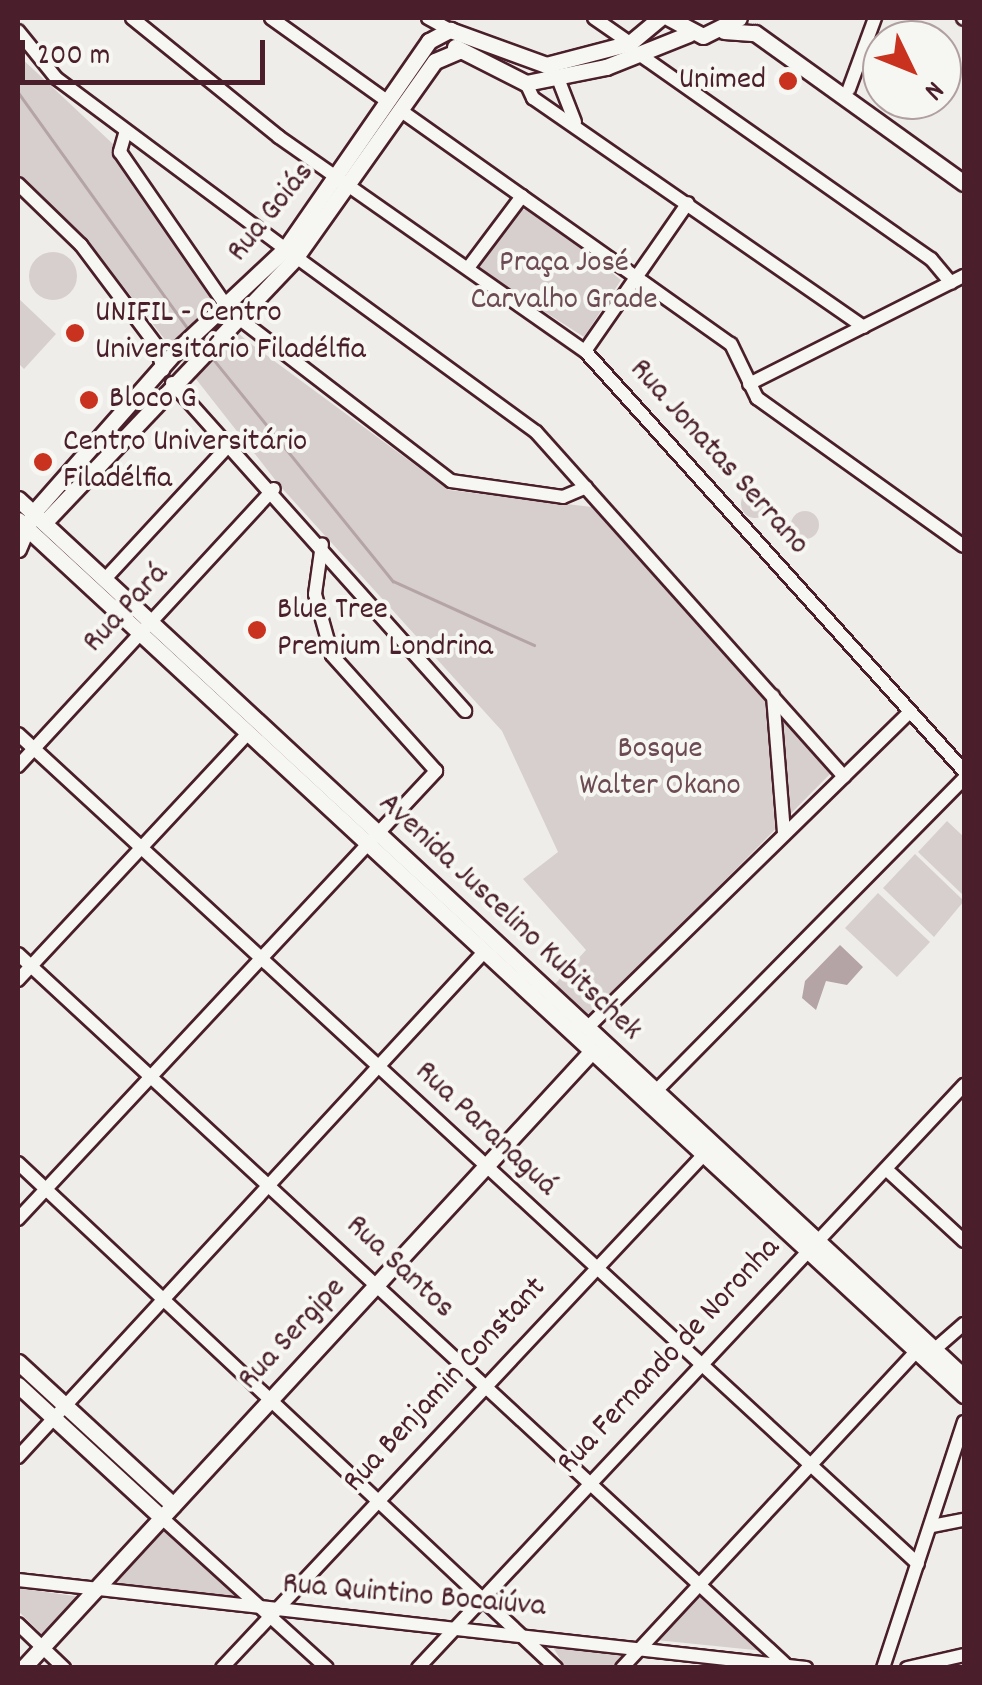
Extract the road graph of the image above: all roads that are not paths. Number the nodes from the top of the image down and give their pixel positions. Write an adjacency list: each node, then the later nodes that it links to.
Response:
1 (132, 18): 25 (street, Rua Jonatas Serrano)
2 (271, 18): 20 (street)
3 (425, 18): 11 (street)
4 (594, 18): 14 (street)
5 (660, 18): 14 (main road)
6 (668, 18): 12 (main road)
7 (739, 18): 10 (main road)
8 (750, 18): 18 (main road)
9 (876, 18): 18 (street)
10 (724, 31): 12 (main road); 26 (main road)
11 (445, 32): 15 (main road); 16 (main road); 20 (main road, Rua Goiás)
12 (689, 34): 14 (main road)
13 (21, 41): 23 (street)
14 (634, 49): 16 (main road); 17 (main road); 34 (street)
15 (460, 51): 19 (main road); 21 (main road, Rua Goiás)
16 (546, 64): 17 (main road); 19 (main road)
17 (560, 86): 19 (main road); 19 (street); 22 (street)
18 (848, 89): 24 (main road)
19 (533, 95): 22 (street)
20 (384, 99): 25 (main road, Rua Goiás)
21 (400, 110): 25 (main road, Rua Goiás); 28 (street)
22 (576, 124): 29 (street)
23 (125, 134): 30 (street); 35 (street)
24 (964, 171)
25 (344, 180): 30 (main road, Rua Goiás); 31 (street, Rua Jonatas Serrano)
26 (964, 183)
27 (18, 184): 39 (street)
28 (522, 196): 31 (street); 32 (street)
29 (688, 203): 32 (street); 36 (street)
30 (290, 253): 35 (main road, Rua Goiás); 43 (street)
31 (468, 268): 37 (street, Rua Jonatas Serrano)
32 (634, 274): 37 (street); 40 (street)
33 (964, 276): 34 (street)
34 (951, 284): 36 (street)
35 (231, 310): 38 (main road, Rua Goiás); 39 (main road, Rua Goiás); 43 (street)
36 (864, 326): 40 (street)
37 (584, 351): 55 (street, Rua Jonatas Serrano)
38 (186, 369): 39 (main road, Rua Goiás); 41 (street)
39 (168, 371): 41 (street); 46 (main road, Rua Goiás); 46 (main road, Rua Goiás)
40 (748, 384): 48 (street)
41 (190, 393): 42 (street)
42 (232, 444): 44 (street); 50 (street)
43 (586, 487): 53 (street)
44 (274, 489): 47 (street); 51 (street, Rua Pará)
45 (18, 498): 46 (main road, Avenida Juscelino Kubitschek)
46 (31, 522): 49 (main road, Rua Goiás); 50 (main road, Avenida Juscelino Kubitschek); 52 (main road, Avenida Juscelino Kubitschek)
47 (322, 544): 54 (street); 65 (street)
48 (964, 546)
49 (18, 549)
50 (105, 579): 51 (main road, Avenida Juscelino Kubitschek)
51 (152, 624): 52 (street, Rua Pará); 63 (main road, Avenida Juscelino Kubitschek)
52 (139, 638): 57 (main road, Avenida Juscelino Kubitschek); 58 (street, Rua Pará)
53 (773, 696): 61 (street); 64 (street)
54 (465, 710)
55 (910, 712): 60 (street, Rua Jonatas Serrano); 61 (street)
56 (18, 734): 58 (street, Rua Paranaguá)
57 (247, 734): 63 (main road); 65 (main road, Avenida Juscelino Kubitschek); 66 (street)
58 (34, 749): 59 (street, Rua Pará); 66 (street, Rua Paranaguá)
59 (18, 766)
60 (964, 771)
61 (844, 776): 64 (street)
62 (964, 779): 76 (street)
63 (322, 783): 65 (main road, Avenida Juscelino Kubitschek)
64 (784, 834): 72 (street)
65 (374, 839): 67 (main road, Avenida Juscelino Kubitschek); 69 (street); 72 (main road, Avenida Juscelino Kubitschek)
66 (139, 846): 69 (street, Rua Paranaguá); 70 (street)
67 (484, 952): 72 (main road, Avenida Juscelino Kubitschek); 73 (street)
68 (18, 954): 70 (street, Rua Santos)
69 (259, 958): 73 (street, Rua Paranaguá); 74 (street)
70 (30, 966): 71 (street); 74 (street, Rua Santos)
71 (18, 980)
72 (591, 1039): 76 (main road, Avenida Juscelino Kubitschek); 81 (main road, Rua Sergipe)
73 (374, 1064): 81 (street, Rua Paranaguá); 83 (street)
74 (150, 1076): 83 (street, Rua Santos); 84 (street)
75 (964, 1085): 77 (street, Rua Fernando de Noronha)
76 (651, 1096): 79 (main road, Avenida Juscelino Kubitschek)
77 (954, 1097): 78 (street); 82 (street, Rua Fernando de Noronha)
78 (964, 1107)
79 (709, 1149): 87 (main road, Avenida Juscelino Kubitschek); 88 (street, Rua Benjamin Constant)
80 (18, 1162): 84 (street)
81 (485, 1167): 88 (street, Rua Paranaguá); 89 (main road, Rua Sergipe)
82 (886, 1169): 86 (street); 87 (street, Rua Fernando de Noronha)
83 (266, 1184): 89 (street, Rua Santos); 90 (street)
84 (46, 1188): 85 (street); 90 (street)
85 (18, 1219)
86 (964, 1241)
87 (813, 1245): 92 (main road, Avenida Juscelino Kubitschek); 93 (main road, Avenida Juscelino Kubitschek); 95 (street, Rua Fernando de Noronha)
88 (594, 1268): 95 (street, Rua Paranaguá); 98 (street, Rua Benjamin Constant)
89 (378, 1284): 98 (street, Rua Santos); 100 (main road, Rua Sergipe)
90 (161, 1301): 100 (street); 101 (street)
91 (964, 1324): 93 (street)
92 (917, 1350): 93 (main road, Avenida Juscelino Kubitschek); 105 (street)
93 (934, 1357): 96 (main road, Avenida Juscelino Kubitschek); 99 (main road, Avenida Juscelino Kubitschek)
94 (18, 1362): 101 (main road)
95 (698, 1365): 105 (street, Rua Paranaguá); 106 (street, Rua Fernando de Noronha)
96 (964, 1377)
97 (18, 1385): 101 (main road)
98 (484, 1385): 106 (street, Rua Santos); 107 (street, Rua Benjamin Constant)
99 (964, 1394)
100 (270, 1401): 107 (street); 108 (main road, Rua Sergipe)
101 (60, 1412): 104 (street); 108 (main road)
102 (964, 1422): 103 (street)
103 (961, 1440): 110 (street)
104 (18, 1458)
105 (808, 1468): 111 (street, Rua Paranaguá); 113 (street)
106 (590, 1484): 113 (street, Rua Santos); 115 (street, Rua Fernando de Noronha)
107 (377, 1502): 115 (street); 116 (street, Rua Benjamin Constant)
108 (167, 1511): 114 (main road, Rua Sergipe); 116 (street)
109 (964, 1520): 110 (street)
110 (932, 1526): 111 (street)
111 (918, 1564): 133 (street)
112 (18, 1580): 114 (street, Rua Quintino Bocaiúva)
113 (698, 1584): 122 (street); 125 (street, Rua Santos)
114 (96, 1589): 116 (street, Rua Quintino Bocaiúva); 121 (main road, Rua Sergipe)
115 (482, 1600): 118 (street, Rua Fernando de Noronha); 119 (street)
116 (272, 1613): 118 (street, Rua Quintino Bocaiúva); 128 (street, Rua Benjamin Constant); 129 (street)
117 (18, 1624): 121 (street)
118 (454, 1628): 119 (street, Rua Quintino Bocaiúva); 130 (street, Rua Fernando de Noronha)
119 (517, 1632): 120 (street, Rua Quintino Bocaiúva); 124 (street)
120 (550, 1637): 122 (street, Rua Quintino Bocaiúva); 124 (street)
121 (42, 1646): 126 (main road, Rua Sergipe); 127 (street)
122 (642, 1647): 125 (street, Rua Quintino Bocaiúva); 131 (street)
123 (964, 1655): 134 (street)
124 (551, 1663)
125 (785, 1664): 132 (street, Rua Quintino Bocaiúva)
126 (23, 1668)
127 (64, 1668)
128 (222, 1668)
129 (328, 1668)
130 (418, 1668)
131 (622, 1668)
132 (806, 1668)
133 (882, 1668)
134 (907, 1668)

